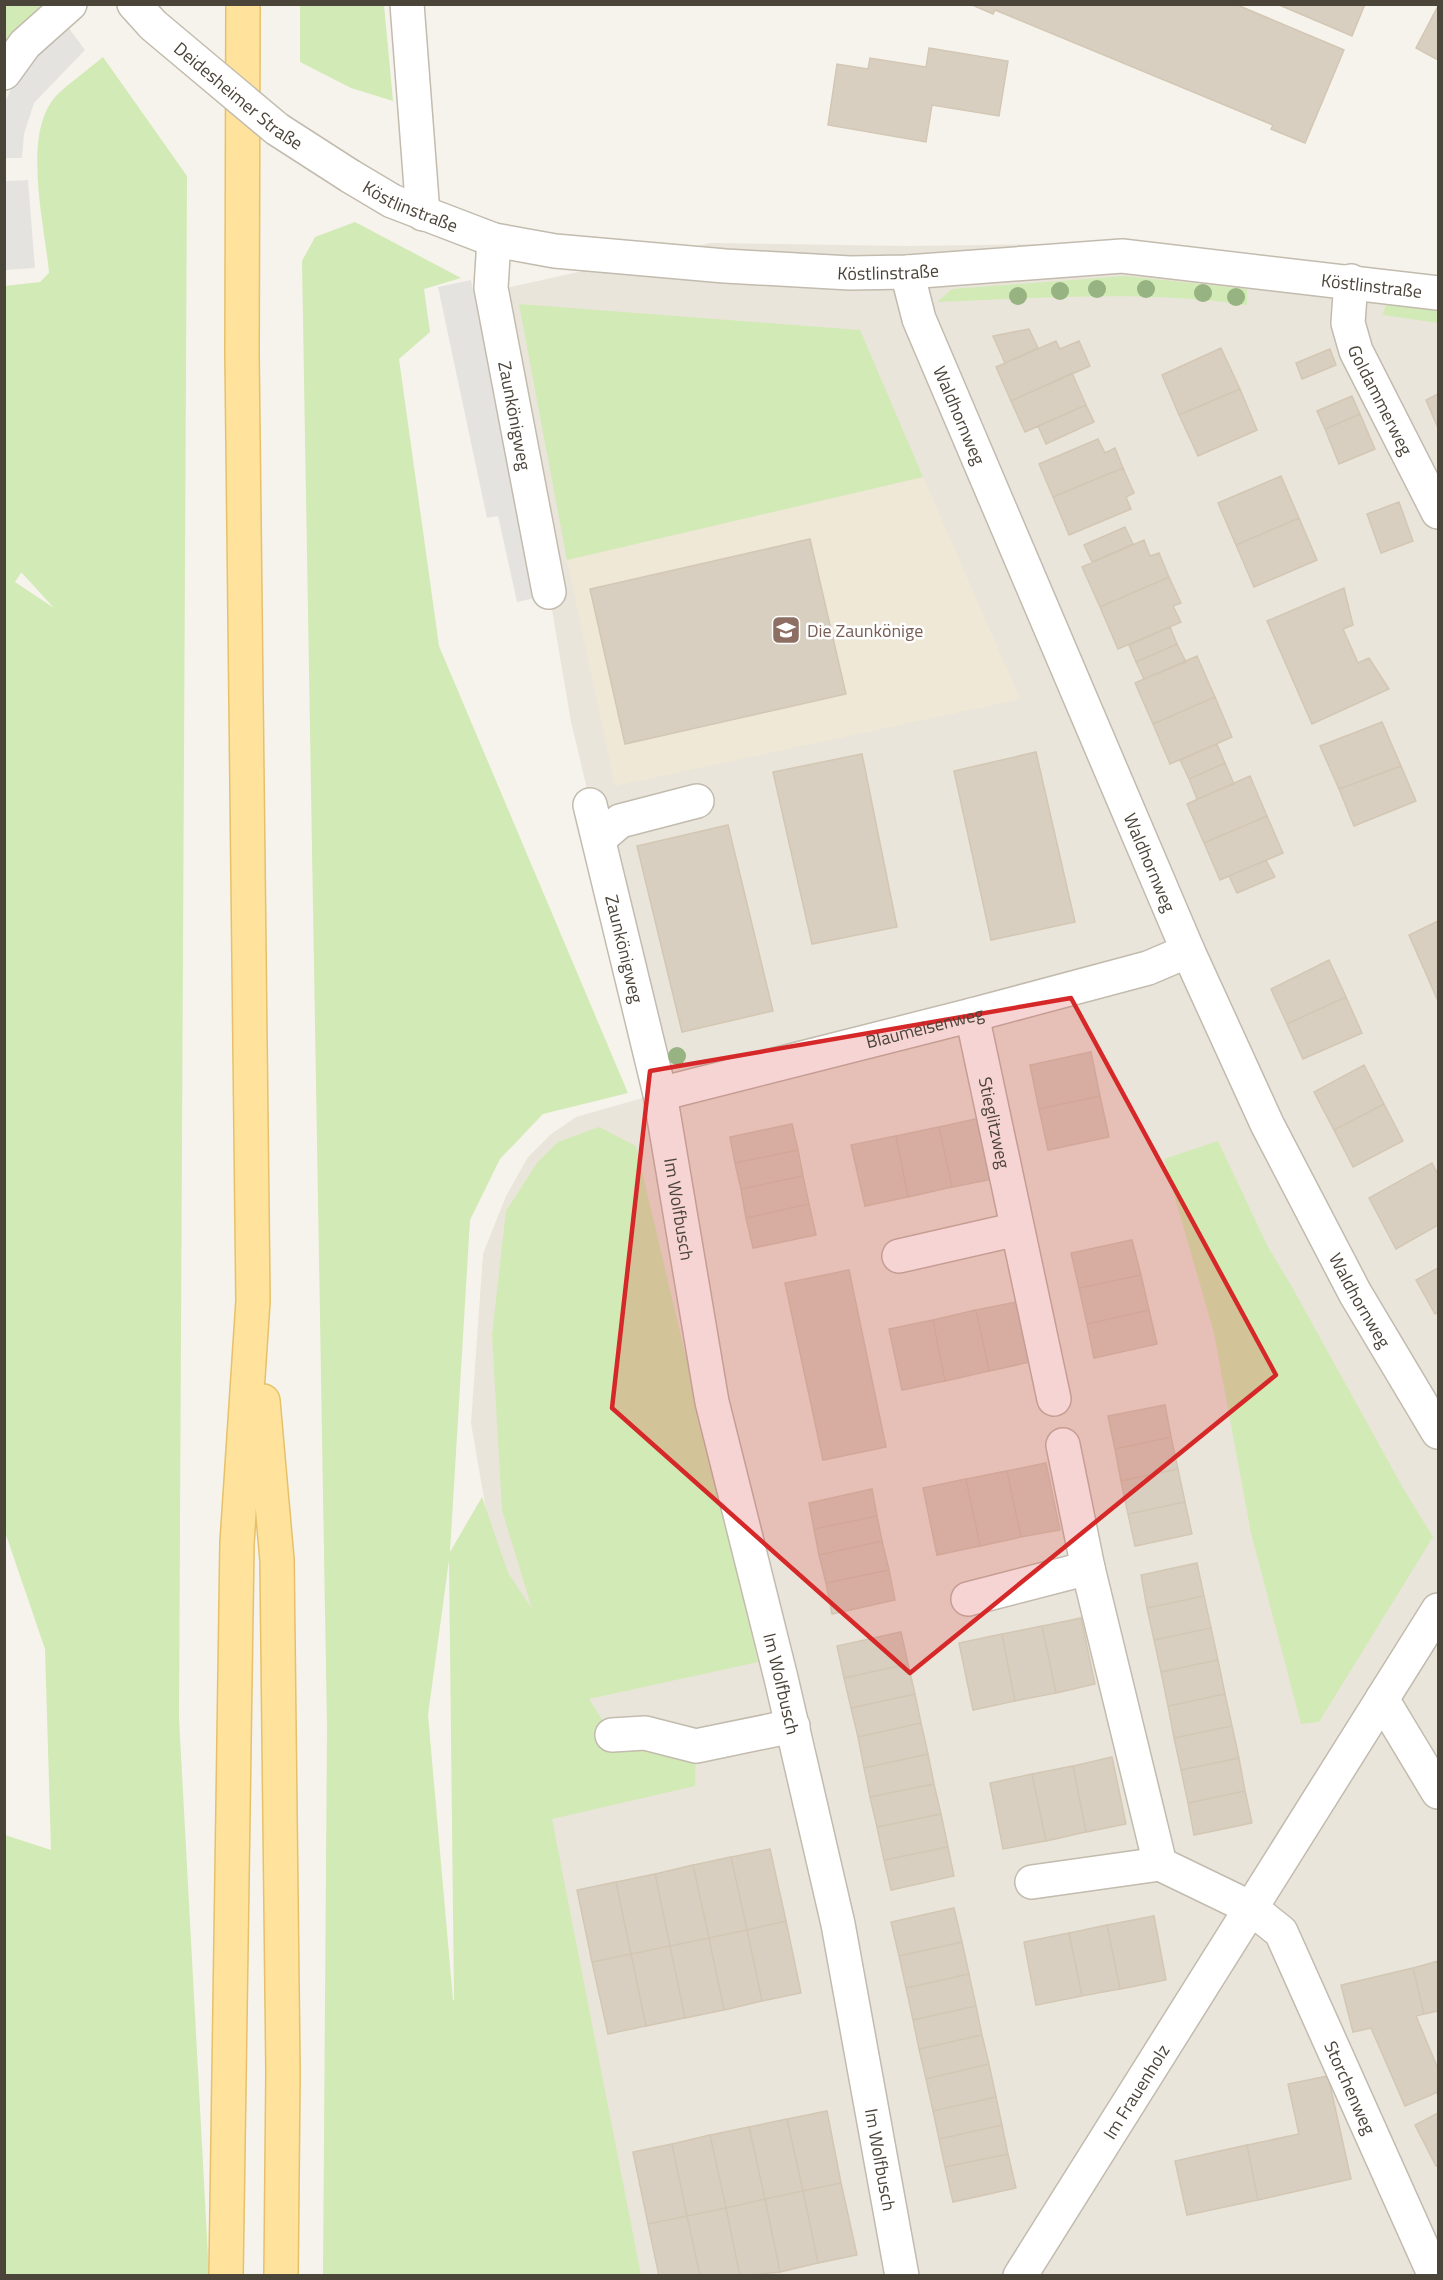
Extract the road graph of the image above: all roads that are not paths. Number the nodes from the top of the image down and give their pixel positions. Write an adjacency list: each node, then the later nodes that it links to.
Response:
1 (70, 4): 5 (street)
2 (243, 4): 22 (main road)
3 (407, 4): 7 (street)
4 (144, 15): 6 (street, Deidesheimer Straße, bridge)
5 (4, 73)
6 (350, 177): 7 (street, Köstlinstraße)
7 (423, 214): 8 (street, Köstlinstraße)
8 (494, 240): 9 (street, Köstlinstraße); 13 (street, Zaunkönigweg)
9 (907, 272): 10 (street, Köstlinstraße); 17 (street, Waldhornweg)
10 (1351, 281): 11 (street, Köstlinstraße); 12 (street, Goldammerweg)
11 (1438, 293)
12 (1438, 512)
13 (549, 592)
14 (697, 801): 16 (street)
15 (590, 806): 16 (street, Zaunkönigweg)
16 (599, 839): 19 (street, Zaunkönigweg)
17 (1188, 951): 18 (street, Blaumeisenweg); 24 (street, Waldhornweg)
18 (972, 1016): 19 (street, Blaumeisenweg); 20 (street, Stieglitzweg)
19 (660, 1094): 30 (street, Im Wolfbusch)
20 (1017, 1229): 21 (street); 23 (street, Stieglitzweg)
21 (899, 1256)
22 (253, 1301): 36 (main road); 37 (main road)
23 (1054, 1399)
24 (1438, 1432)
25 (1063, 1445): 26 (street)
26 (1088, 1568): 27 (street); 33 (street)
27 (968, 1599)
28 (1438, 1610): 29 (street, Im Frauenholz)
29 (1382, 1699): 32 (street); 35 (street, Im Frauenholz)
30 (793, 1726): 31 (street); 38 (street, Im Wolfbusch)
31 (612, 1735)
32 (1438, 1792)
33 (1160, 1864): 34 (street); 35 (street)
34 (1032, 1882)
35 (1251, 1908): 39 (street, Im Frauenholz); 40 (street, Storchenweg)
36 (226, 2276)
37 (281, 2276)
38 (902, 2276)
39 (1020, 2276)
40 (1435, 2276)

